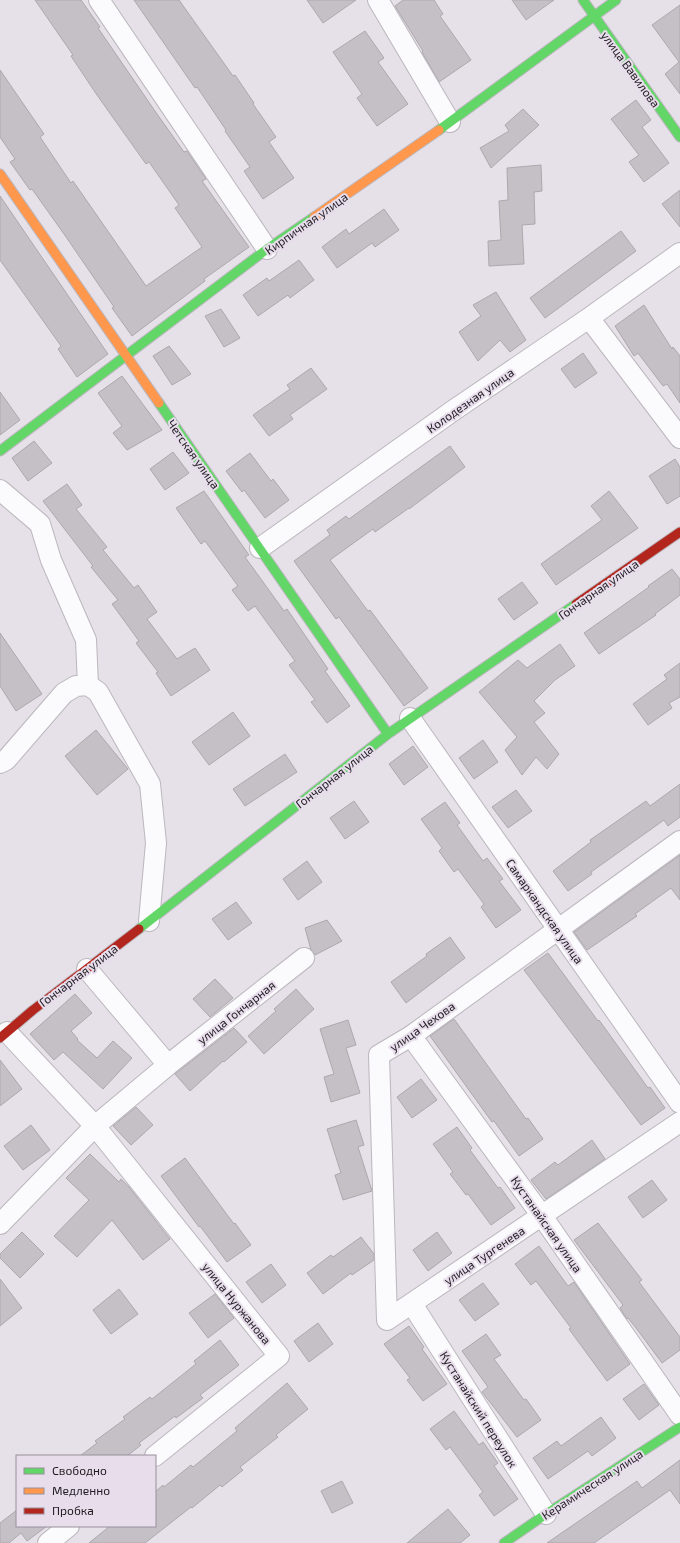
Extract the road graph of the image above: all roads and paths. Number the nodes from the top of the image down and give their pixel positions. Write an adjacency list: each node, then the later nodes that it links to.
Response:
1 (99, 0): 9 (street)
2 (378, 0): 6 (street)
3 (583, 0): 5 (street, улица Вавилова)
4 (616, 0): 5 (street, Кирпичная улица)
5 (594, 16): 6 (street, Кирпичная улица); 7 (street, улица Вавилова)
6 (450, 122): 9 (street, Кирпичная улица)
7 (680, 137)
8 (0, 174): 12 (street, Четская улица)
9 (267, 249): 12 (street, Кирпичная улица)
10 (680, 253): 11 (street, Колодезная улица)
11 (589, 318): 13 (street); 17 (street, Колодезная улица)
12 (125, 356): 14 (street, Кирпичная улица); 17 (street, Четская улица)
13 (680, 438)
14 (0, 451)
15 (0, 490): 18 (street)
16 (680, 532): 19 (street, Гончарная улица)
17 (260, 548): 20 (street, Четская улица)
18 (88, 685): 21 (street); 23 (street)
19 (410, 718): 20 (street, Гончарная улица); 24 (street, Самаркандская улица)
20 (388, 734): 23 (street, Гончарная улица)
21 (0, 763)
22 (680, 841): 24 (street, улица Чехова)
23 (149, 921): 26 (street, Гончарная улица)
24 (557, 929): 28 (street, улица Чехова); 30 (street, Самаркандская улица)
25 (304, 958): 29 (street, улица Гончарная)
26 (87, 969): 27 (street, Гончарная улица); 29 (street)
27 (4, 1035): 32 (street, улица Нуржанова)
28 (411, 1036): 33 (street, Кустанайская улица); 36 (street, улица Чехова)
29 (168, 1065): 32 (street, улица Гончарная)
30 (680, 1103)
31 (680, 1122): 33 (street, улица Тургенева)
32 (95, 1126): 34 (street); 39 (street, улица Нуржанова)
33 (542, 1216): 35 (street, улица Тургенева); 37 (street, Кустанайская улица)
34 (0, 1224)
35 (412, 1304): 36 (street, улица Тургенева); 40 (street, Кустанайский переулок)
36 (387, 1320)
37 (680, 1415)
38 (680, 1426): 40 (street, Керамическая улица)
39 (156, 1455)
40 (546, 1514): 43 (street, Керамическая улица)
41 (68, 1527): 42 (street)
42 (48, 1543)
43 (504, 1543)

